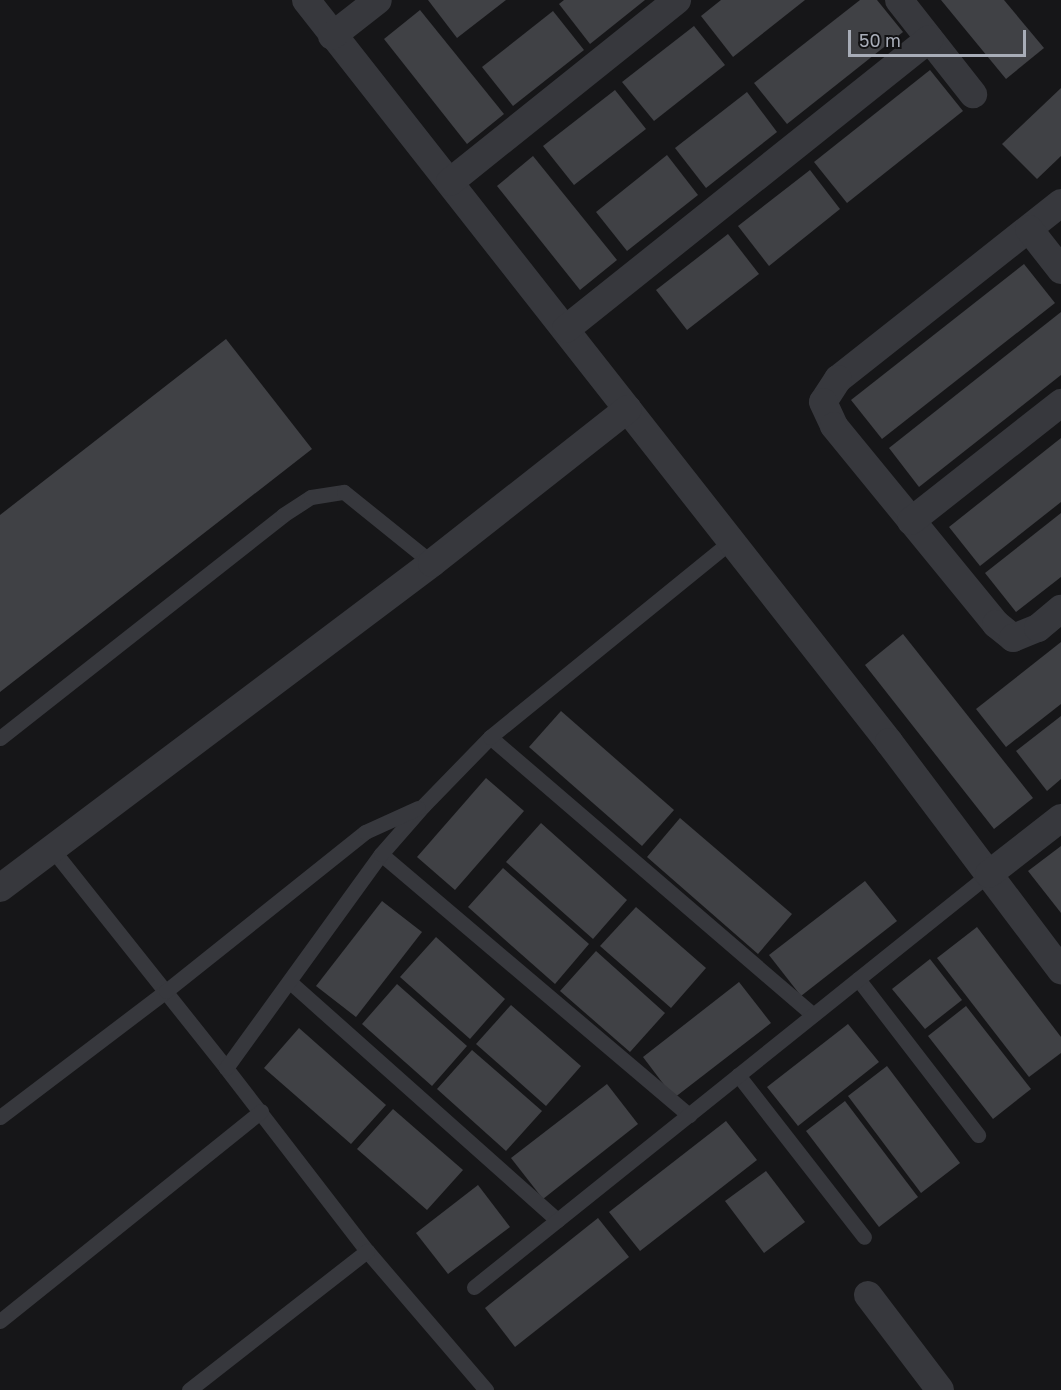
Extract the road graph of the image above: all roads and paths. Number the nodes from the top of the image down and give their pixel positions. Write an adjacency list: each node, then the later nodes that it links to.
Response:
1 (306, 0): 5 (street)
2 (378, 0): 5 (street)
3 (677, 0): 8 (street)
4 (899, 0): 6 (street)
5 (332, 36): 8 (street)
6 (929, 39): 7 (street); 12 (street)
7 (973, 94)
8 (450, 182): 12 (street)
9 (1061, 203): 10 (street)
10 (1029, 229): 11 (street); 15 (street)
11 (1061, 270)
12 (566, 329): 14 (street)
13 (1061, 403): 15 (street)
14 (628, 409): 16 (street); 17 (street)
15 (911, 521): 18 (street)
16 (731, 540): 19 (lane); 25 (street)
17 (432, 563): 20 (lane); 23 (street)
18 (1061, 609)
19 (490, 737): 21 (lane); 31 (lane)
20 (0, 738)
21 (423, 806): 24 (lane); 30 (lane)
22 (1061, 818): 25 (street)
23 (52, 849): 26 (street); 30 (lane)
24 (381, 854): 29 (lane); 35 (lane)
25 (989, 874): 27 (street); 28 (lane)
26 (0, 888)
27 (1061, 970)
28 (858, 979): 31 (lane); 37 (lane)
29 (290, 982): 32 (lane); 38 (lane)
30 (166, 991): 32 (lane); 36 (lane)
31 (813, 1015): 33 (lane)
32 (226, 1068): 34 (lane)
33 (738, 1075): 35 (lane); 39 (lane)
34 (261, 1111): 40 (lane); 43 (lane)
35 (689, 1115): 38 (lane)
36 (0, 1117)
37 (978, 1135)
38 (557, 1220): 41 (lane)
39 (864, 1237)
40 (367, 1251): 44 (lane); 45 (lane)
41 (474, 1287)
42 (868, 1295): 46 (street)
43 (0, 1321)
44 (189, 1390)
45 (486, 1390)
46 (940, 1390)

